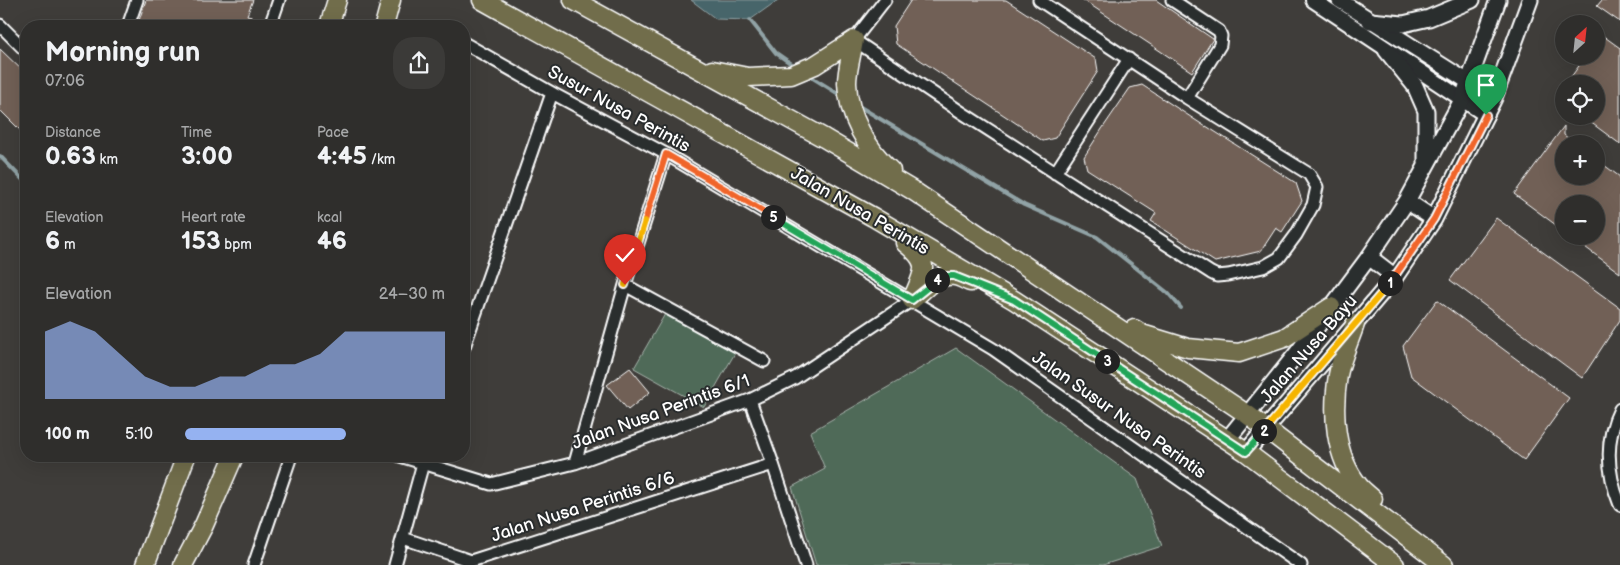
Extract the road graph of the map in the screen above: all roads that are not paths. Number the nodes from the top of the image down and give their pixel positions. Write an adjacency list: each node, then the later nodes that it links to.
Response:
1 (137, 0): 16 (street)
2 (279, 0): 17 (street)
3 (337, 0): 18 (main road)
4 (391, 0): 19 (main road)
5 (401, 0): 20 (main road)
6 (573, 0): 28 (main road)
7 (885, 0): 23 (street)
8 (1039, 0): 27 (street)
9 (1172, 0): 31 (street)
10 (1314, 0): 26 (street)
11 (1339, 0): 21 (street)
12 (1472, 0): 21 (main road)
13 (1498, 0): 29 (main road, Jalan Nusa Bayu)
14 (1530, 0): 32 (main road, Jalan Nusa Bayu)
15 (483, 1): 40 (main road, Jalan Nusa Perintis)
16 (130, 20)
17 (272, 20)
18 (331, 20)
19 (386, 20)
20 (388, 20)
21 (1370, 21): 29 (street)
22 (0, 25): 24 (street)
23 (854, 40): 28 (main road); 37 (street); 38 (main road)
24 (20, 45)
25 (470, 46): 30 (street, Susur Nusa Perintis)
26 (1386, 50): 33 (street); 36 (main road)
27 (1129, 59): 31 (street); 37 (street)
28 (693, 66): 38 (main road)
29 (1469, 82): 32 (street); 33 (main road, Jalan Nusa Bayu)
30 (552, 93): 35 (street, Susur Nusa Perintis); 50 (street)
31 (1187, 98): 37 (street)
32 (1494, 98): 34 (main road, Jalan Nusa Bayu)
33 (1462, 100): 34 (street); 36 (main road, Jalan Nusa Bayu)
34 (1486, 115): 41 (main road, Jalan Nusa Bayu)
35 (666, 154): 44 (street); 46 (street, Susur Nusa Perintis)
36 (1426, 167): 39 (main road, Jalan Nusa Bayu)
37 (1055, 173)
38 (912, 190): 45 (main road)
39 (1407, 201): 41 (main road); 42 (main road, Jalan Nusa Bayu)
40 (873, 217): 46 (main road); 47 (main road, Jalan Nusa Perintis)
41 (1434, 219): 43 (main road, Jalan Nusa Bayu)
42 (1369, 257): 43 (main road); 48 (main road, Jalan Nusa Bayu)
43 (1395, 277): 49 (main road, Jalan Nusa Bayu)
44 (625, 285): 51 (street); 63 (street)
45 (1066, 292): 48 (main road); 54 (main road)
46 (912, 300): 47 (main road); 52 (street, Jalan Nusa Perintis 6/1); 68 (street, Jalan Susur Nusa Perintis)
47 (1014, 300): 56 (main road, Jalan Nusa Perintis)
48 (1331, 307): 54 (main road, Jalan Nusa Bayu)
49 (1355, 324): 55 (main road, Jalan Nusa Bayu); 67 (main road)
50 (470, 330)
51 (764, 362)
52 (750, 400): 63 (street, Jalan Nusa Perintis 6/1); 64 (street)
53 (1620, 409): 65 (street)
54 (1248, 416): 55 (main road); 56 (main road, Jalan Nusa Bayu)
55 (1265, 429): 57 (main road, Jalan Nusa Bayu); 67 (main road)
56 (1227, 440): 57 (main road, Jalan Nusa Perintis)
57 (1246, 452): 75 (main road, Jalan Nusa Perintis)
58 (184, 462): 69 (main road)
59 (231, 462): 70 (main road)
60 (289, 462): 71 (street)
61 (423, 462): 66 (street)
62 (430, 462): 63 (street, Jalan Nusa Perintis 6/1)
63 (575, 463)
64 (773, 464): 66 (street, Jalan Nusa Perintis 6/6); 73 (street)
65 (1620, 505)
66 (403, 538): 72 (street)
67 (1438, 560)
68 (1287, 561): 74 (street, Jalan Susur Nusa Perintis)
69 (145, 565)
70 (183, 565)
71 (254, 565)
72 (395, 565)
73 (806, 565)
74 (1301, 565)
75 (1395, 565)

